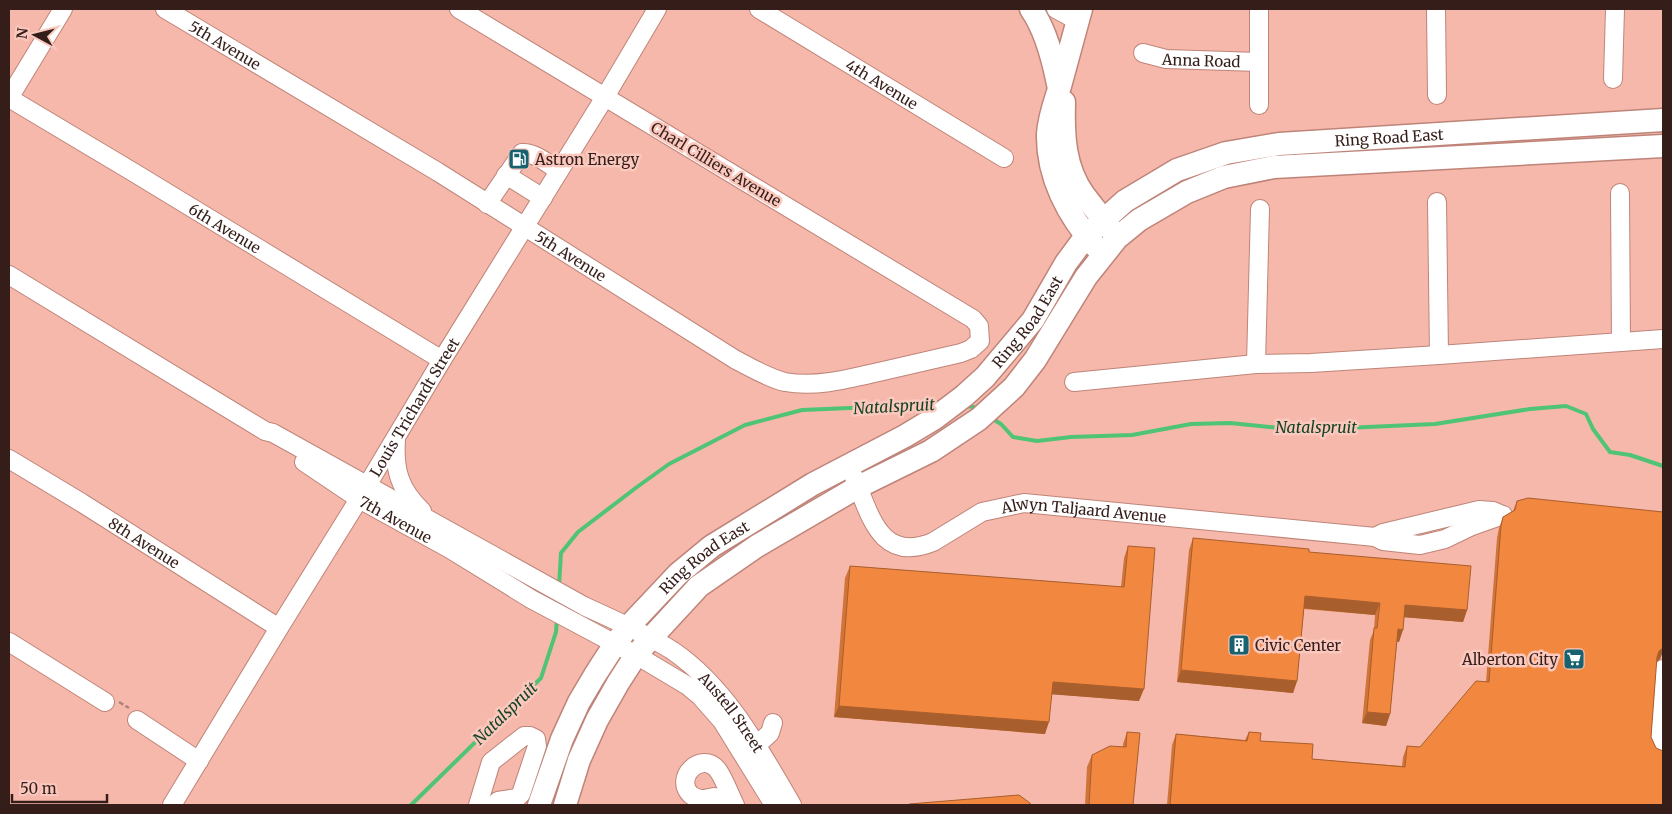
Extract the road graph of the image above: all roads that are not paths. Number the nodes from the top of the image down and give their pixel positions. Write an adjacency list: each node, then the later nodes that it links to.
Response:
1 (63, 9): 19 (street)
2 (165, 9): 29 (street, 5th Avenue)
3 (459, 9): 18 (street, Charl Cilliers Avenue)
4 (658, 9): 18 (street, Louis Trichardt Street)
5 (760, 9): 23 (street, 4th Avenue)
6 (1031, 9): 16 (main road)
7 (1056, 9): 11 (street)
8 (1259, 9): 13 (street, Anna Road)
9 (1436, 9): 17 (street)
10 (1615, 9): 15 (street)
11 (1080, 15): 14 (main road)
12 (1143, 53): 13 (street, Anna Road)
13 (1258, 62): 20 (street, Anna Road)
14 (1066, 64): 16 (main road); 31 (main road)
15 (1613, 79)
16 (1059, 88): 33 (main road)
17 (1437, 95)
18 (605, 97): 24 (street, Louis Trichardt Street); 37 (street, Charl Cilliers Avenue)
19 (9, 98): 41 (street, 6th Avenue)
20 (1259, 105)
21 (1663, 120): 31 (main road, Ring Road East)
22 (1663, 146): 34 (main road, Ring Road East)
23 (1004, 158)
24 (559, 171): 25 (street); 27 (street, Louis Trichardt Street)
25 (506, 175): 27 (street); 29 (street)
26 (1620, 193): 39 (street)
27 (543, 198): 32 (street, Louis Trichardt Street)
28 (1438, 202): 40 (street)
29 (487, 204): 32 (street, 5th Avenue)
30 (1260, 209): 42 (street)
31 (1104, 220): 33 (main road, Ring Road East); 34 (main road)
32 (524, 228): 37 (street, 5th Avenue); 41 (street, Louis Trichardt Street)
33 (1086, 236): 35 (main road); 46 (main road, Ring Road East)
34 (1117, 238): 35 (main road, Ring Road East)
35 (1103, 255): 47 (main road, Ring Road East)
36 (9, 275): 48 (street, 7th Avenue)
37 (973, 319)
38 (1663, 339): 39 (street)
39 (1621, 342): 40 (street)
40 (1439, 355): 42 (street)
41 (442, 360): 44 (street, Louis Trichardt Street)
42 (1256, 364): 43 (street)
43 (1074, 382)
44 (396, 437): 48 (street, Louis Trichardt Street); 49 (street)
45 (9, 459): 55 (street, 8th Avenue)
46 (848, 465): 47 (street, Alwyn Taljaard Avenue); 54 (main road, Ring Road East)
47 (858, 487): 51 (street, Alwyn Taljaard Avenue); 56 (main road, Ring Road East)
48 (363, 492): 49 (street, 7th Avenue); 55 (street, Louis Trichardt Street); 58 (street, 7th Avenue)
49 (431, 520): 53 (street, 7th Avenue)
50 (1416, 526): 51 (street, Alwyn Taljaard Avenue); 52 (street); 52 (street, Alwyn Taljaard Avenue)
51 (1375, 537): 52 (street, Alwyn Taljaard Avenue)
52 (1445, 539)
53 (584, 606): 54 (street, Austell Street)
54 (629, 626): 56 (street, Austell Street); 58 (main road, Ring Road East)
55 (279, 628): 67 (street, Louis Trichardt Street)
56 (651, 638): 59 (main road, Ring Road East); 65 (street, Austell Street)
57 (9, 642): 61 (street)
58 (615, 644): 59 (street, 7th Avenue); 68 (main road, Ring Road East)
59 (636, 656): 65 (street, 7th Avenue); 72 (main road, Ring Road East)
60 (1663, 669): 62 (street)
61 (105, 702)
62 (1661, 711): 66 (street)
63 (137, 720): 67 (street)
64 (773, 723): 65 (street)
65 (750, 751): 75 (street); 76 (street, Austell Street)
66 (1663, 753)
67 (199, 760): 69 (street, Louis Trichardt Street)
68 (538, 804)
69 (172, 805)
70 (478, 805): 71 (street)
71 (495, 805)
72 (565, 805)
73 (719, 805): 74 (street)
74 (735, 805)
75 (774, 805)
76 (792, 805)

